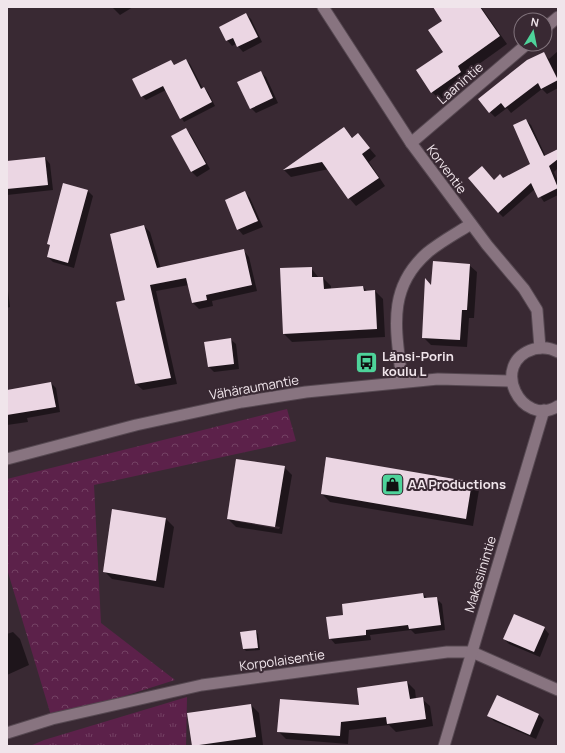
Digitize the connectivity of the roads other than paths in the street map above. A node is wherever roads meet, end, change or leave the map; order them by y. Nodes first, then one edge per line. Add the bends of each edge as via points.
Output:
1 (322, 7) edge
2 (518, 52) edge
3 (411, 143) junction
4 (471, 224) junction
5 (540, 348) junction
6 (558, 352) edge
7 (511, 381) junction
8 (402, 382) junction
9 (558, 406) edge
10 (544, 410) junction
11 (7, 459) edge
12 (472, 652) junction
13 (558, 690) edge
14 (7, 733) edge
15 (444, 746) edge

1 - 3 street, Korventie
2 - 3 street, Laanintie
3 - 4 street, Korventie
4 - 5 street, Korventie via 524,289 537,310
4 - 8 street via 428,252 414,266 404,282 398,298 396,317
5 - 6 street
5 - 7 street via 519,358 513,368
7 - 8 street, Vähäraumantie via 438,379
7 - 10 street via 521,401 530,408
8 - 11 street, Vähäraumantie via 242,402 136,425
9 - 10 street
10 - 12 street, Makasiinintie
12 - 13 street, Korpolaisentie
12 - 14 street, Korpolaisentie via 447,652 202,685 52,719
12 - 15 street, Makasiinintie

